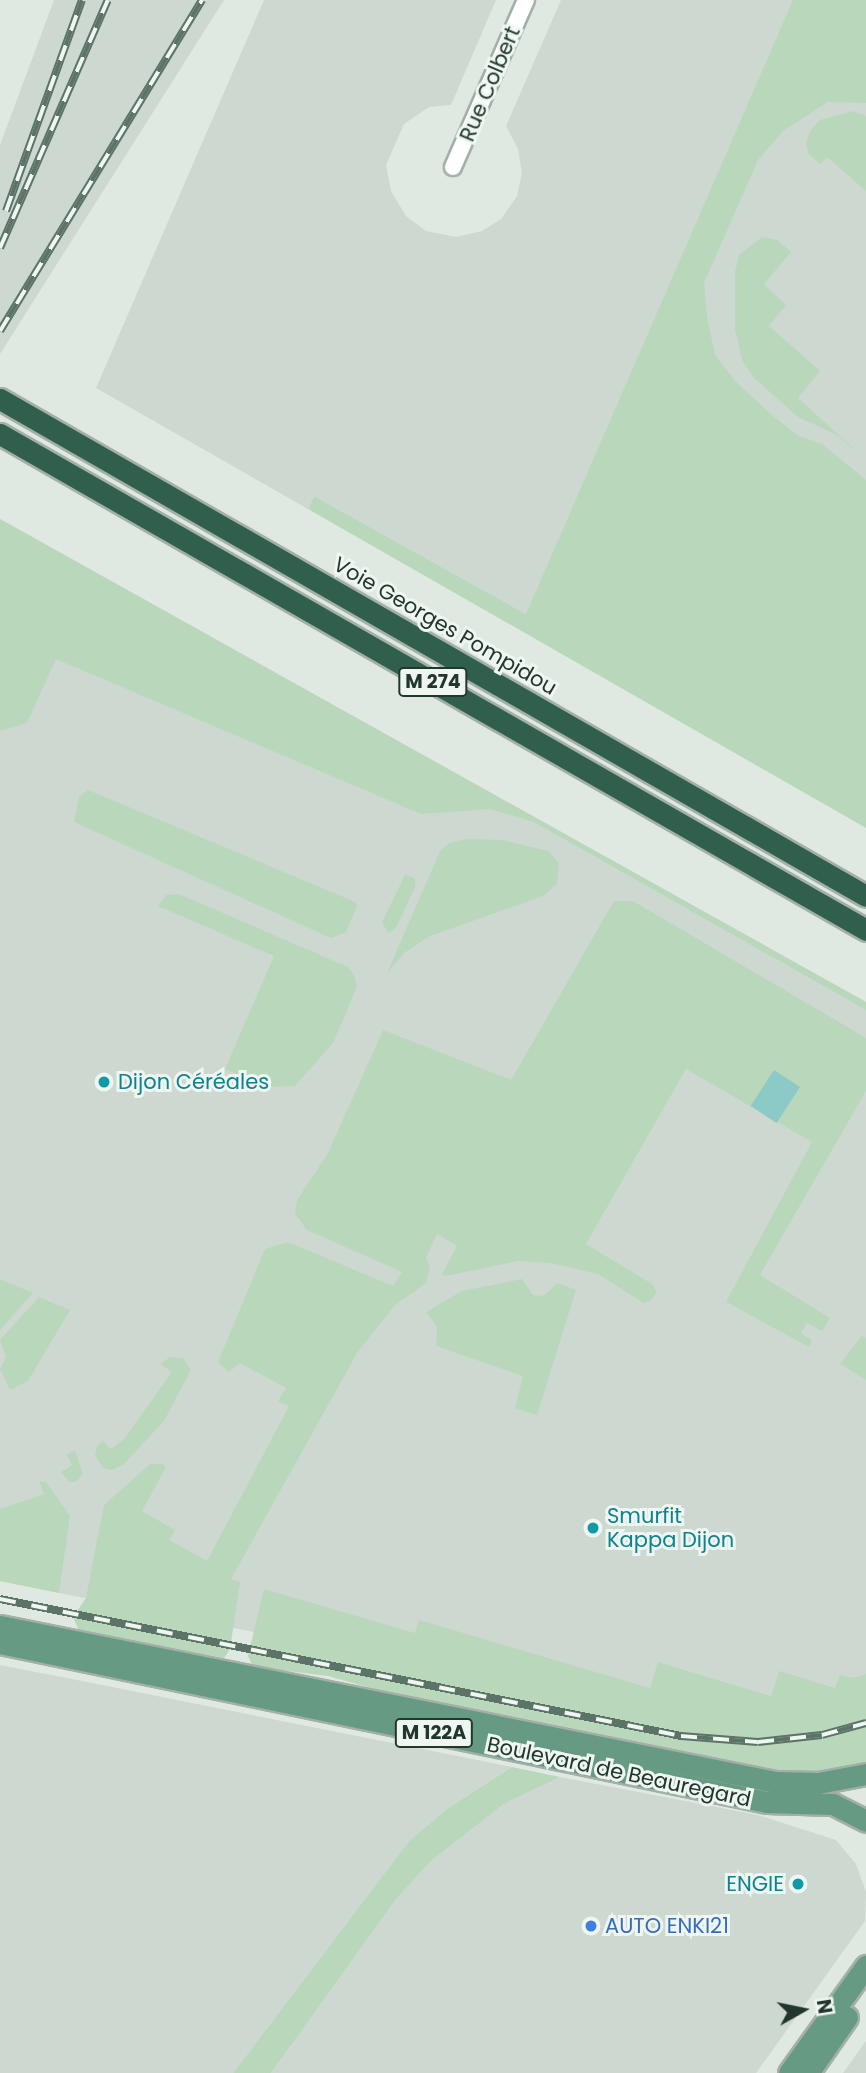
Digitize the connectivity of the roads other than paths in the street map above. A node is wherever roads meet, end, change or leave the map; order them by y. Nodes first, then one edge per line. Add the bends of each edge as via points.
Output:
1 (526, 0) edge
2 (453, 167) dead end
3 (0, 399) edge
4 (0, 434) edge
5 (866, 896) edge
6 (866, 930) edge
7 (0, 1626) edge
8 (0, 1643) edge
9 (866, 1774) edge
10 (866, 1821) edge
11 (866, 1966) edge
12 (866, 1990) edge
13 (789, 2073) edge
14 (808, 2073) edge

1 - 2 street, Rue Colbert
3 - 5 highway, Voie Georges Pompidou / M 274
4 - 6 highway, M 274
7 - 9 main road, Boulevard de Beauregard / M 122A via 775,1782 818,1783
8 - 10 main road, Boulevard de Beauregard / M 122A via 767,1802 833,1804
11 - 13 main road
12 - 14 main road

